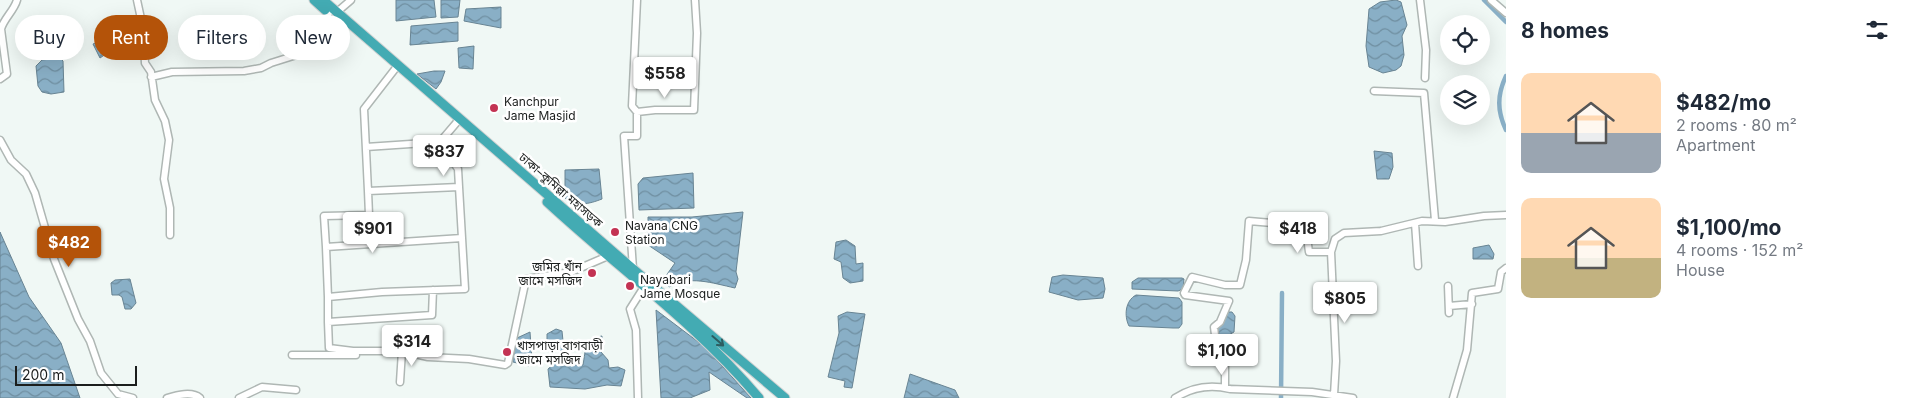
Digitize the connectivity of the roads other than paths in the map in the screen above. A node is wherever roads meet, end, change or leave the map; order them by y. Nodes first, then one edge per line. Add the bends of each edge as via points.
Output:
1 (17, 0) edge
2 (137, 0) edge
3 (314, 0) edge
4 (323, 0) edge
5 (351, 0) edge
6 (637, 0) edge
7 (695, 0) edge
8 (1420, 0) edge
9 (1491, 0) edge
10 (333, 12) junction
11 (1506, 13) edge
12 (1, 29) edge
13 (395, 69) junction
14 (151, 77) junction
15 (1425, 78) dead end
16 (0, 79) edge
17 (1374, 91) dead end
18 (439, 104) junction
19 (637, 112) junction
20 (457, 122) junction
21 (0, 140) edge
22 (440, 142) junction
23 (366, 147) junction
24 (459, 188) junction
25 (368, 191) junction
26 (1506, 215) edge
27 (1435, 220) junction
28 (1415, 224) junction
29 (170, 235) dead end
30 (462, 238) junction
31 (326, 246) junction
32 (1331, 252) junction
33 (608, 256) junction
34 (1418, 266) dead end
35 (1506, 268) edge
36 (633, 269) junction
37 (1448, 286) dead end
38 (644, 287) junction
39 (433, 290) junction
40 (328, 297) junction
41 (1472, 304) junction
42 (1448, 306) junction
43 (1449, 313) dead end
44 (328, 322) junction
45 (366, 351) junction
46 (402, 351) junction
47 (292, 355) dead end
48 (400, 382) dead end
49 (1225, 388) junction
50 (296, 390) dead end
51 (1314, 395) edge
52 (1334, 395) junction
53 (134, 398) edge
54 (167, 398) edge
55 (200, 398) edge
56 (239, 398) edge
57 (638, 398) edge
58 (760, 398) edge
59 (785, 398) edge
60 (1175, 398) edge
61 (1353, 398) edge
62 (1453, 398) edge

1 - 12 street
2 - 14 street via 143,28 144,57
3 - 10 highway, ঢাকা–কুমিল্লা মহাসড়ক
4 - 10 highway, ঢাকা–কুমিল্লা মহাসড়ক
5 - 10 street
6 - 19 street via 632,106
7 - 19 street via 694,110
8 - 15 street via 1426,50
9 - 11 street
10 - 13 highway, ঢাকা–কুমিল্লা মহাসড়ক
10 - 14 street via 306,52 244,71 172,72
10 - 18 highway, ঢাকা–কুমিল্লা মহাসড়ক
12 - 16 street via 7,74
13 - 18 highway, ঢাকা–কুমিল্লা মহাসড়ক
13 - 23 street via 364,109
14 - 29 street via 169,140 164,179 170,208
17 - 27 street via 1424,93
18 - 20 highway, ঢাকা–কুমিল্লা মহাসড়ক
18 - 36 highway, ঢাকা–কুমিল্লা মহাসড়ক
19 - 36 street via 636,136 624,136
20 - 22 street
20 - 33 highway, ঢাকা–কুমিল্লা মহাসড়ক
21 - 53 street via 11,160 26,174 35,193 52,254 101,373 118,394
22 - 23 street
22 - 24 street via 458,170
23 - 25 street
24 - 25 street
24 - 30 street
25 - 31 street via 369,215 324,216
26 - 27 street via 1445,222
27 - 28 street
28 - 32 street via 1381,231 1344,233 1335,239
28 - 34 street
30 - 31 street
30 - 39 street via 465,289
31 - 40 street
32 - 49 street via 1309,252 1307,237 1285,224 1250,220 1240,285 1189,278 1185,295 1229,301 1220,322 1214,327 1225,353
32 - 52 street via 1336,361
33 - 38 highway, ঢাকা–কুমিল্লা মহাসড়ক
33 - 46 street via 571,272 526,279 506,365
35 - 41 street via 1501,272 1498,289 1473,292
36 -> 59 highway, ঢাকা–কুমিল্লা মহাসড়ক
37 - 42 street
38 - 57 street via 630,310 636,330
38 - 58 highway, ঢাকা–কুমিল্লা মহাসড়ক via 735,370
39 - 40 street
39 - 44 street via 432,315
40 - 44 street
41 - 42 street
41 - 62 street via 1463,369
42 - 43 street
44 - 45 street via 329,348
45 - 46 street
45 - 47 street via 338,356
46 - 48 street
49 - 51 street
49 - 60 street via 1213,386 1187,391
50 - 56 street via 262,387
51 - 52 street
52 - 61 street
54 - 55 street via 183,394

